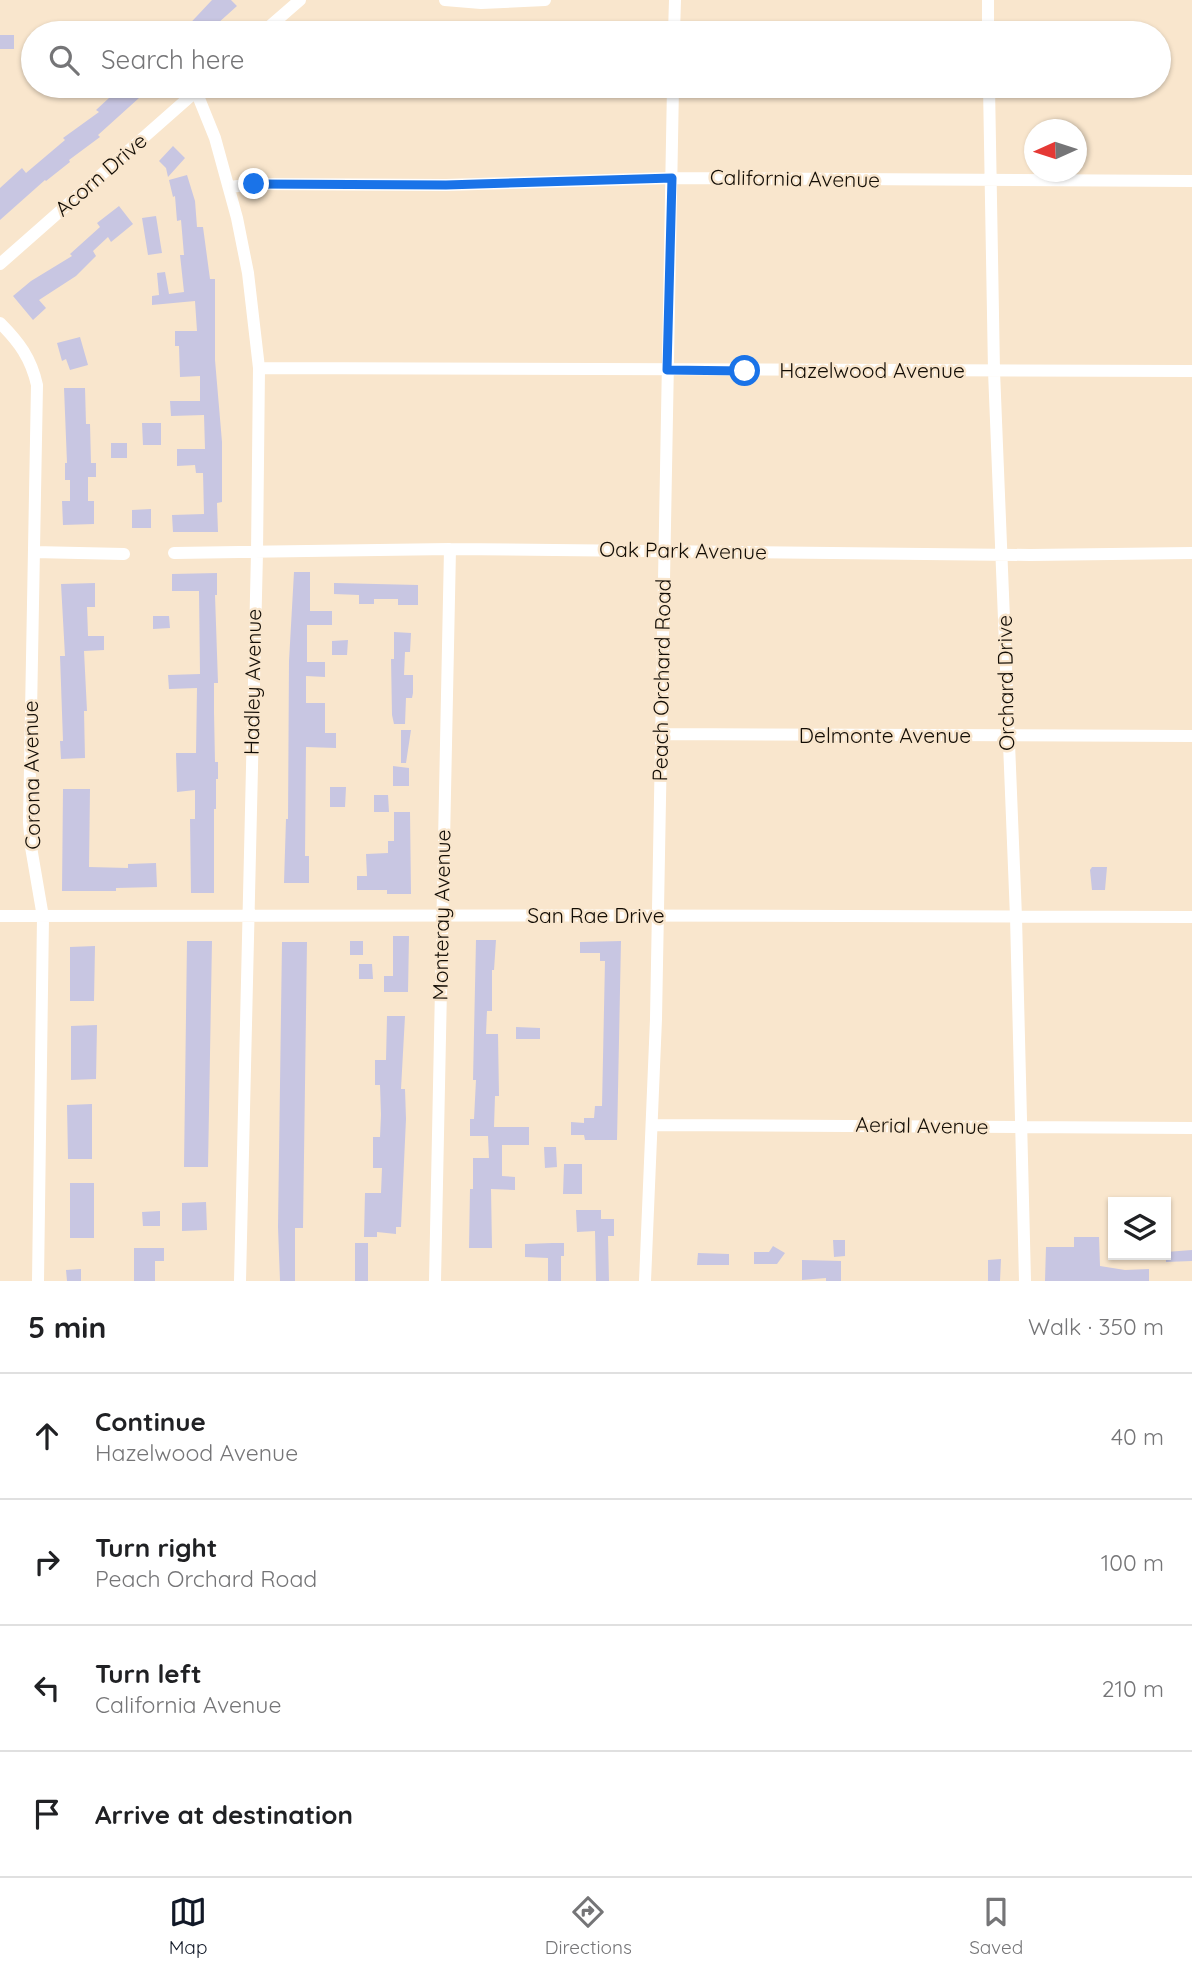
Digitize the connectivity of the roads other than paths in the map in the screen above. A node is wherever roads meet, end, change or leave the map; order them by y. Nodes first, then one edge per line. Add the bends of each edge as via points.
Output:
1 (300, 0) edge
2 (445, 0) edge
3 (545, 0) edge
4 (675, 0) edge
5 (988, 0) edge
6 (276, 21) edge
7 (674, 21) edge
8 (988, 21) edge
9 (188, 98) edge
10 (202, 98) edge
11 (673, 98) edge
12 (989, 98) edge
13 (672, 178) junction
14 (989, 181) junction
15 (1192, 181) edge
16 (230, 187) junction
17 (0, 264) edge
18 (0, 323) edge
19 (258, 368) junction
20 (667, 370) junction
21 (994, 371) junction
22 (1192, 371) edge
23 (450, 549) junction
24 (665, 549) junction
25 (34, 552) junction
26 (174, 553) dead end
27 (257, 553) junction
28 (1192, 553) edge
29 (124, 554) dead end
30 (1003, 554) junction
31 (661, 734) junction
32 (1192, 736) edge
33 (1007, 737) junction
34 (0, 916) edge
35 (43, 916) junction
36 (248, 916) junction
37 (442, 916) junction
38 (658, 916) junction
39 (1016, 917) junction
40 (1192, 917) edge
41 (652, 1125) junction
42 (1021, 1128) junction
43 (1192, 1128) edge
44 (645, 1277) edge
45 (38, 1281) edge
46 (240, 1281) edge
47 (435, 1281) edge
48 (1025, 1281) edge

1 - 6 street
2 - 3 street
4 - 7 street
5 - 8 street
9 - 17 street, Acorn Drive
10 - 16 street, Hadley Avenue
11 - 13 street, Peach Orchard Road
12 - 14 street, Orchard Drive
13 - 14 street, California Avenue
13 - 16 street, California Avenue
13 - 20 street, Peach Orchard Road
14 - 15 street, California Avenue
14 - 21 street, Orchard Drive
16 - 19 street, Hadley Avenue via 248,273
18 - 25 street, Corona Avenue via 26,353 37,385
19 - 20 street, Hazelwood Avenue
19 - 27 street, Hadley Avenue
20 - 21 street, Hazelwood Avenue
20 - 24 street, Peach Orchard Road
21 - 22 street, Hazelwood Avenue
21 - 30 street, Orchard Drive
23 - 24 street, Oak Park Avenue
23 - 27 street, Oak Park Avenue
23 - 37 street, Monteray Avenue
24 - 30 street, Oak Park Avenue
24 - 31 street, Peach Orchard Road
25 - 29 street
25 - 35 street, Corona Avenue via 29,822
26 - 27 street, Oak Park Avenue
27 - 36 street, Hadley Avenue
28 - 30 street, Oak Park Avenue
30 - 33 street, Orchard Drive
31 - 33 street, Delmonte Avenue
31 - 38 street, Peach Orchard Road
32 - 33 street, Delmonte Avenue
33 - 39 street, Orchard Drive
34 - 35 street, San Rae Drive
35 - 36 street, San Rae Drive
35 - 45 street, Corona Avenue
36 - 37 street, San Rae Drive
36 - 46 street, Hadley Avenue
37 - 38 street, San Rae Drive
37 - 47 street, Monteray Avenue
38 - 39 street, San Rae Drive
38 - 41 street, Peach Orchard Road
39 - 40 street, San Rae Drive
39 - 42 street, Orchard Drive
41 - 42 street, Aerial Avenue
41 - 44 street, Peach Orchard Road
42 - 43 street, Aerial Avenue
42 - 48 street, Orchard Drive

